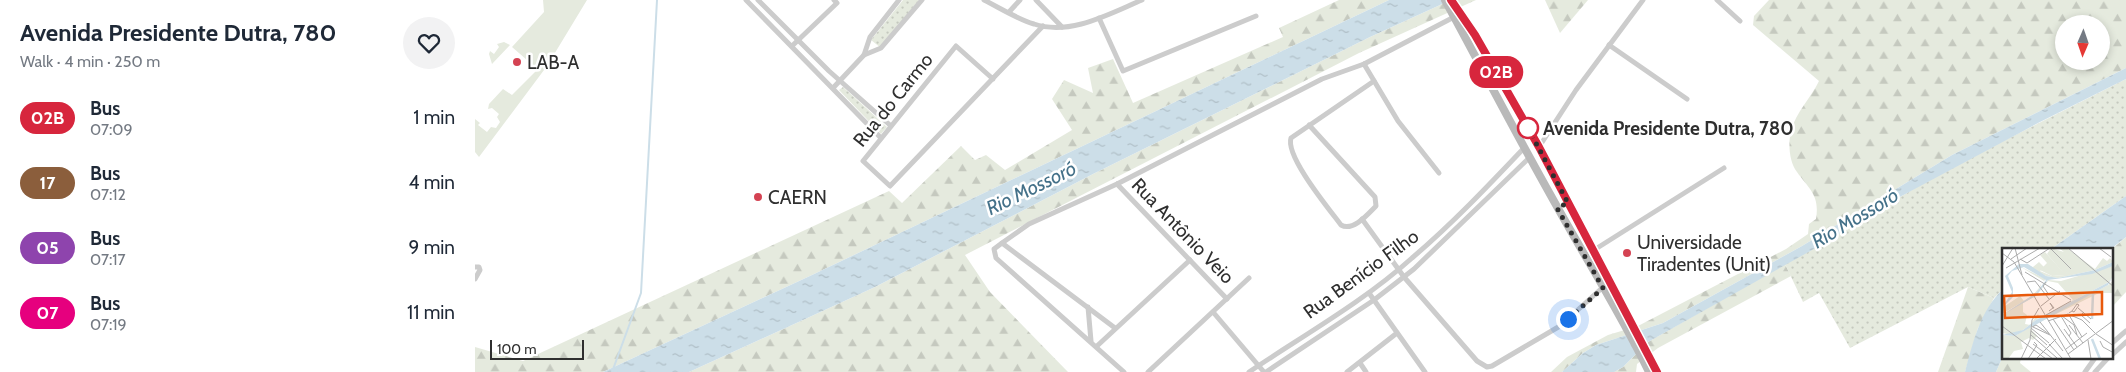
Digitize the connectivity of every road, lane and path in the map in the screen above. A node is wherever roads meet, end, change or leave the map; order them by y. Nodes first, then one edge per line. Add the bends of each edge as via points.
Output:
1 (746, 0) edge
2 (758, 0) edge
3 (834, 0) edge
4 (899, 0) edge
5 (922, 0) edge
6 (985, 0) edge
7 (1021, 0) edge
8 (1036, 0) edge
9 (1142, 0) edge
10 (1445, 0) edge
11 (1451, 0) edge
12 (1643, 0) edge
13 (1717, 0) edge
14 (1009, 12) junction
15 (1456, 14) junction
16 (1256, 16) dead end
17 (1099, 18) junction
18 (1741, 21) dead end
19 (1043, 26) junction
20 (1062, 27) junction
21 (798, 40) junction
22 (1609, 45) junction
23 (792, 46) junction
24 (864, 54) junction
25 (1364, 64) junction
26 (993, 79) junction
27 (839, 81) junction
28 (1374, 81) junction
29 (833, 88) junction
30 (1687, 99) dead end
31 (1309, 125) junction
32 (891, 126) junction
33 (881, 138) junction
34 (1539, 147) junction
35 (1524, 148) junction
36 (1529, 158) junction
37 (1724, 168) dead end
38 (1439, 173) dead end
39 (1117, 184) junction
40 (1485, 188) junction
41 (1492, 195) junction
42 (1568, 203) junction
43 (1557, 208) junction
44 (1362, 220) junction
45 (1435, 238) junction
46 (1002, 243) junction
47 (1441, 245) junction
48 (1594, 250) junction
49 (1190, 260) junction
50 (475, 267) edge
51 (1399, 270) junction
52 (1404, 277) junction
53 (1249, 278) dead end
54 (475, 279) edge
55 (1603, 288) junction
56 (1369, 292) junction
57 (1227, 299) junction
58 (1374, 300) junction
59 (1088, 307) junction
60 (1213, 312) junction
61 (1627, 322) junction
62 (1115, 328) junction
63 (2126, 331) edge
64 (1397, 333) junction
65 (1091, 342) junction
66 (2113, 342) edge
67 (2126, 342) edge
68 (1097, 346) junction
69 (2113, 354) edge
70 (1646, 358) junction
71 (2094, 360) edge
72 (2106, 360) edge
73 (1360, 362) junction
74 (1259, 366) junction
75 (1124, 372) edge
76 (1148, 372) edge
77 (1249, 372) edge
78 (1265, 372) edge
79 (1347, 372) edge
80 (1366, 372) edge
81 (1425, 372) edge
82 (1649, 372) edge
83 (1657, 372) edge
84 (2085, 372) edge
85 (2095, 372) edge

1 - 23 street
2 - 21 street
3 - 21 street via 837,3
4 - 24 street via 870,37
5 - 24 street via 881,48
6 - 14 street
7 - 14 street
8 - 20 street
9 - 17 street
10 - 15 main road
11 - 15 main road
12 - 22 street
13 - 18 street
14 - 19 street
15 - 25 street
15 - 34 main road via 1475,35
15 - 35 main road
16 - 17 street via 1123,71
17 - 20 street
19 - 20 street
19 - 26 street, Rua do Carmo
21 - 23 street
21 - 27 street
22 - 30 street
22 - 34 street
23 - 29 street
24 - 27 street
25 - 28 street
25 - 39 street via 1322,80
26 - 32 street, Rua do Carmo via 956,46
26 - 33 street, Rua do Carmo via 890,186 863,161
27 - 29 street
27 - 32 street
28 - 31 street
28 - 38 street via 1398,121
29 - 33 street
31 - 44 street via 1377,200 1376,206
31 - 44 street via 1290,140 1312,187 1341,225 1349,227
32 - 33 street, Rua do Carmo
34 - 42 main road
35 - 36 main road
35 - 40 street, Rua Benício Filho
36 - 41 street, Rua Benício Filho
36 - 43 main road
37 - 48 street
39 - 46 street via 1029,224
39 - 49 street, Rua Antônio Veio
40 - 41 street
40 - 45 street, Rua Benício Filho
41 - 47 street, Rua Benício Filho
42 - 43 main road
42 - 48 main road
43 - 55 main road
44 - 51 street
45 - 47 street
45 - 51 street, Rua Benício Filho
46 - 59 street
46 - 65 street via 993,251 996,258
47 - 52 street, Rua Benício Filho
48 - 61 main road
49 - 57 street, Rua Antônio Veio
49 - 62 street
50 - 54 street via 480,270
51 - 52 street
51 - 56 street, Rua Benício Filho
52 - 55 street via 1477,361 1487,367 1550,332
52 - 58 street, Rua Benício Filho
53 - 57 street
55 - 61 main road
56 - 58 street
56 - 74 street, Rua Benício Filho
57 - 60 street
58 - 64 street
58 - 78 street, Rua Benício Filho
59 - 62 street
59 - 65 street
60 - 74 street, Rua Antônio Veio
60 - 76 street
61 - 70 main road
62 - 68 street
63 - 66 street
64 - 73 street
64 - 81 street
65 - 68 street
67 - 69 street
68 - 75 street
70 - 82 main road
70 - 83 main road
71 - 84 street
72 - 85 street
73 - 79 street
73 - 80 street
74 - 77 street, Rua Benício Filho
74 - 78 street, Rua Antônio Veio

